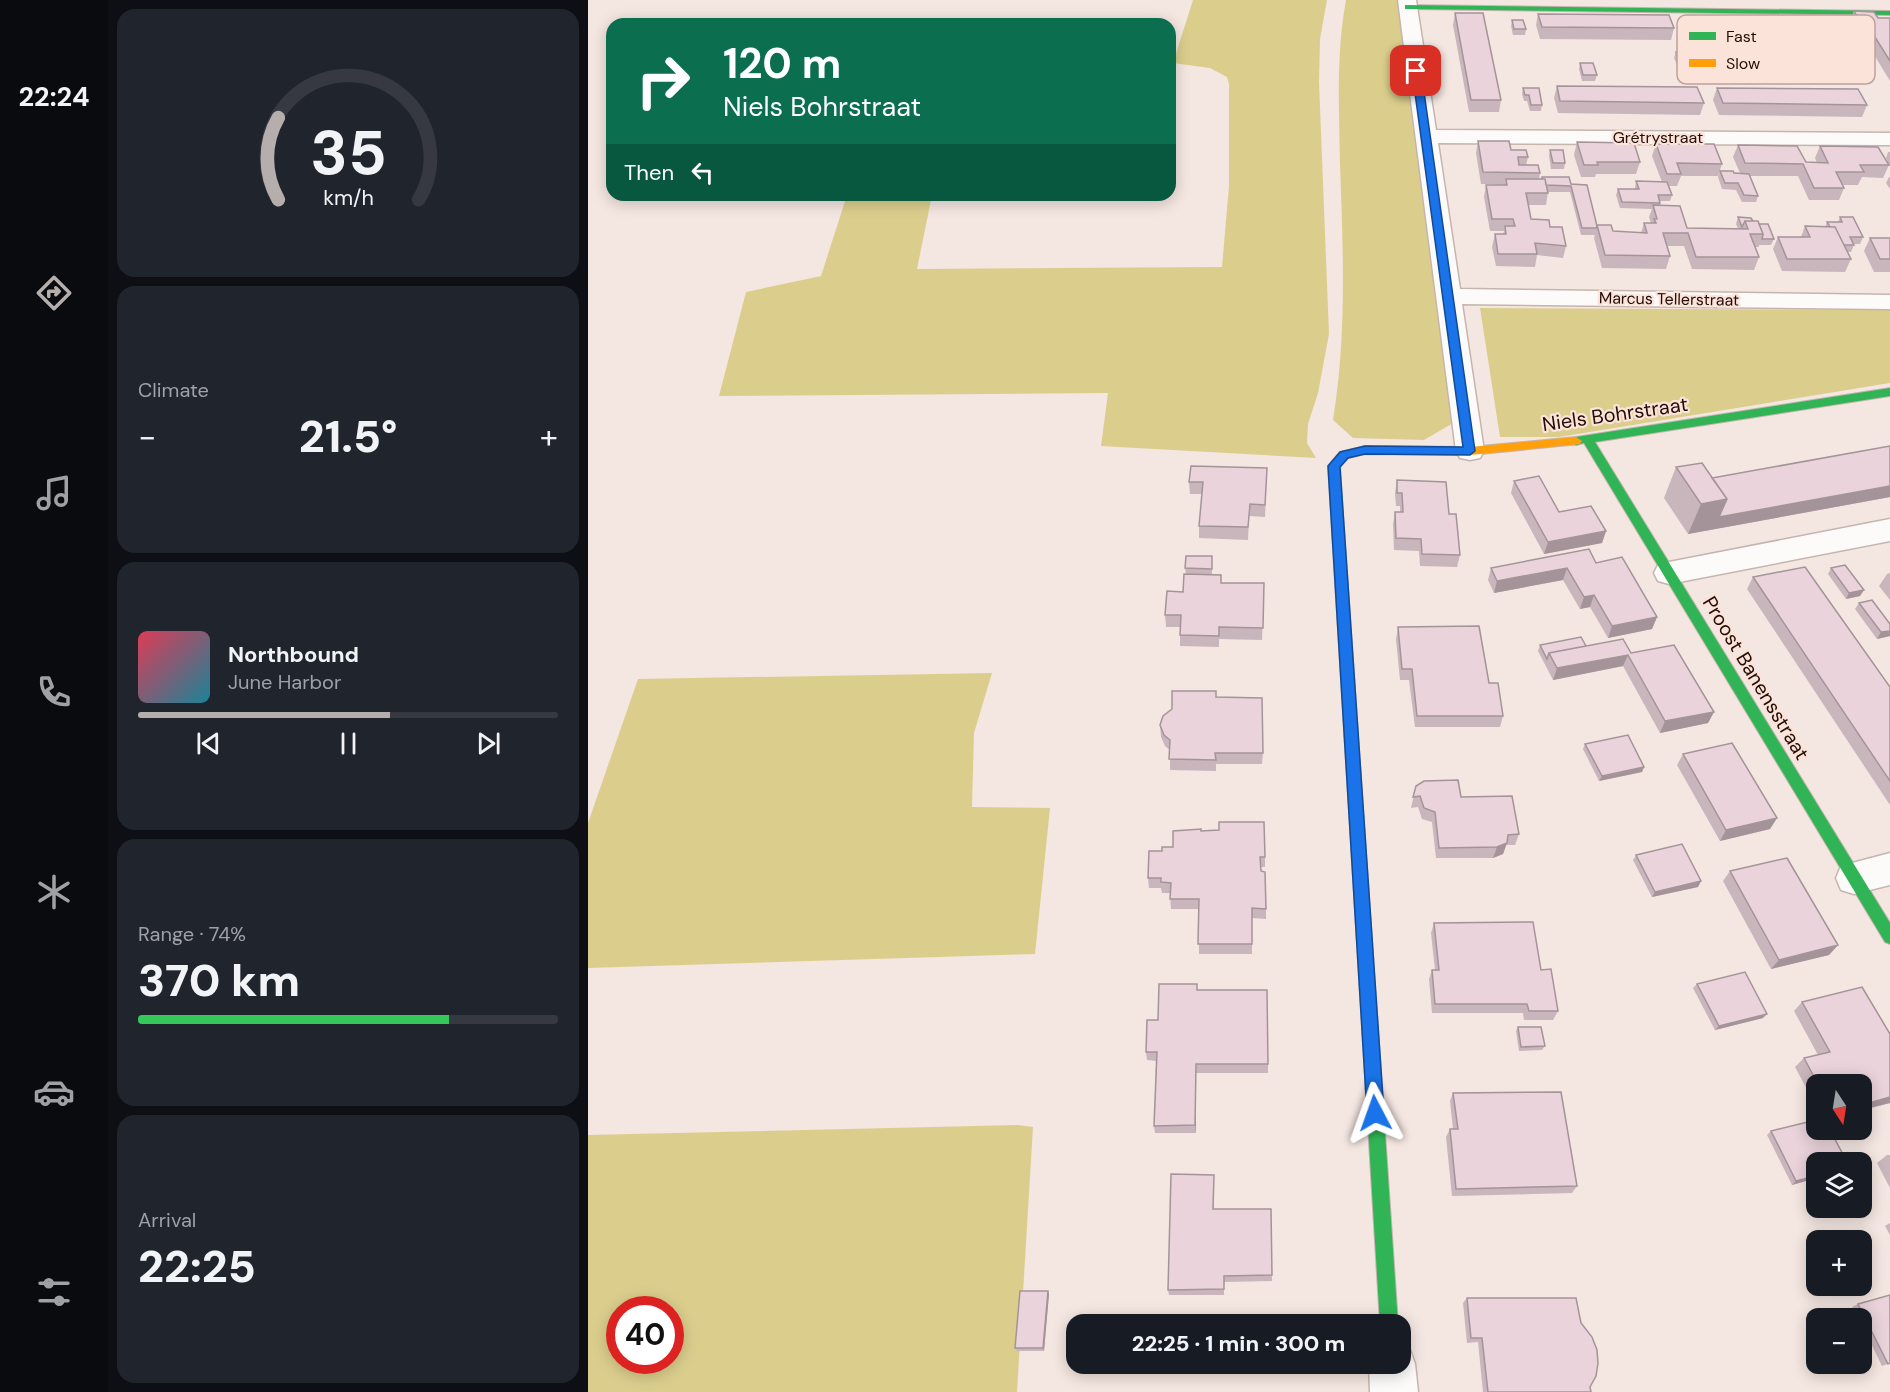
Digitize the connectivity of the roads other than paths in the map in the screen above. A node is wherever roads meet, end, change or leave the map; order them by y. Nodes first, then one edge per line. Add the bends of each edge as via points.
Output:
1 (1407, 4) edge
2 (1890, 12) edge
3 (1425, 136) junction
4 (1890, 139) edge
5 (1449, 296) junction
6 (1890, 302) edge
7 (1890, 392) edge
8 (1588, 440) junction
9 (1470, 451) junction
10 (1890, 530) edge
11 (1669, 573) junction
12 (1890, 869) edge
13 (1854, 878) junction
14 (1890, 937) edge
15 (1388, 1314) edge
16 (1393, 1374) edge
17 (1394, 1392) edge

1 - 2 street
1 - 3 street
3 - 4 street, Grétrystraat
3 - 5 street
5 - 6 street, Marcus Tellerstraat
5 - 9 street
7 - 8 street, Niels Bohrstraat
8 - 9 street, Niels Bohrstraat
8 - 11 street, Proost Banensstraat
9 - 15 street, Niels Bohrstraat via 1379,448 1344,455 1334,466
10 - 11 street
11 - 13 street, Proost Banensstraat
12 - 13 street
13 - 14 street, Proost Banensstraat
16 - 17 street

